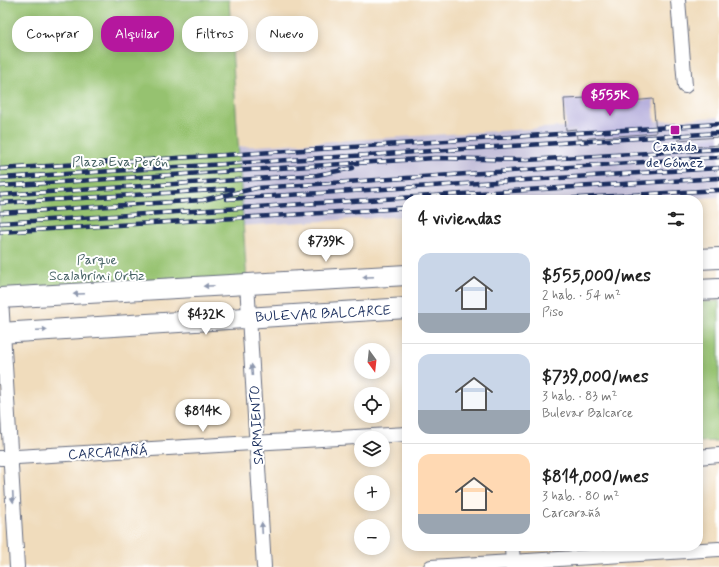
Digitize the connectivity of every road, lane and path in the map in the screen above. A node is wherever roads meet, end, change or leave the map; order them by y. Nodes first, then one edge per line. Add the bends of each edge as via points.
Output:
1 (678, 0) edge
2 (685, 86) dead end
3 (719, 258) edge
4 (703, 259) edge
5 (402, 275) edge
6 (248, 283) junction
7 (719, 289) edge
8 (703, 290) edge
9 (0, 298) edge
10 (402, 308) edge
11 (249, 318) junction
12 (2, 333) edge
13 (402, 434) edge
14 (257, 443) junction
15 (719, 455) edge
16 (703, 457) edge
17 (5, 458) edge
18 (703, 549) edge
19 (719, 549) edge
20 (512, 551) edge
21 (648, 551) edge
22 (513, 565) edge
23 (17, 567) edge
24 (264, 567) edge
25 (431, 567) edge

1 - 2 street
3 - 4 main road
5 -> 6 main road
6 -> 9 main road
6 - 11 street, SARMIENTO
7 - 8 main road
9 - 12 street
10 - 11 main road, BULEVAR BALCARCE
12 -> 11 main road, BULEVAR BALCARCE
14 -> 11 street, SARMIENTO
12 - 17 street
13 - 14 street, CARCARAÑÁ
14 - 17 street, CARCARAÑÁ
24 -> 14 street, SARMIENTO
15 - 16 street
17 -> 23 street
18 - 19 street
20 - 22 street
21 - 22 street
22 - 25 street

